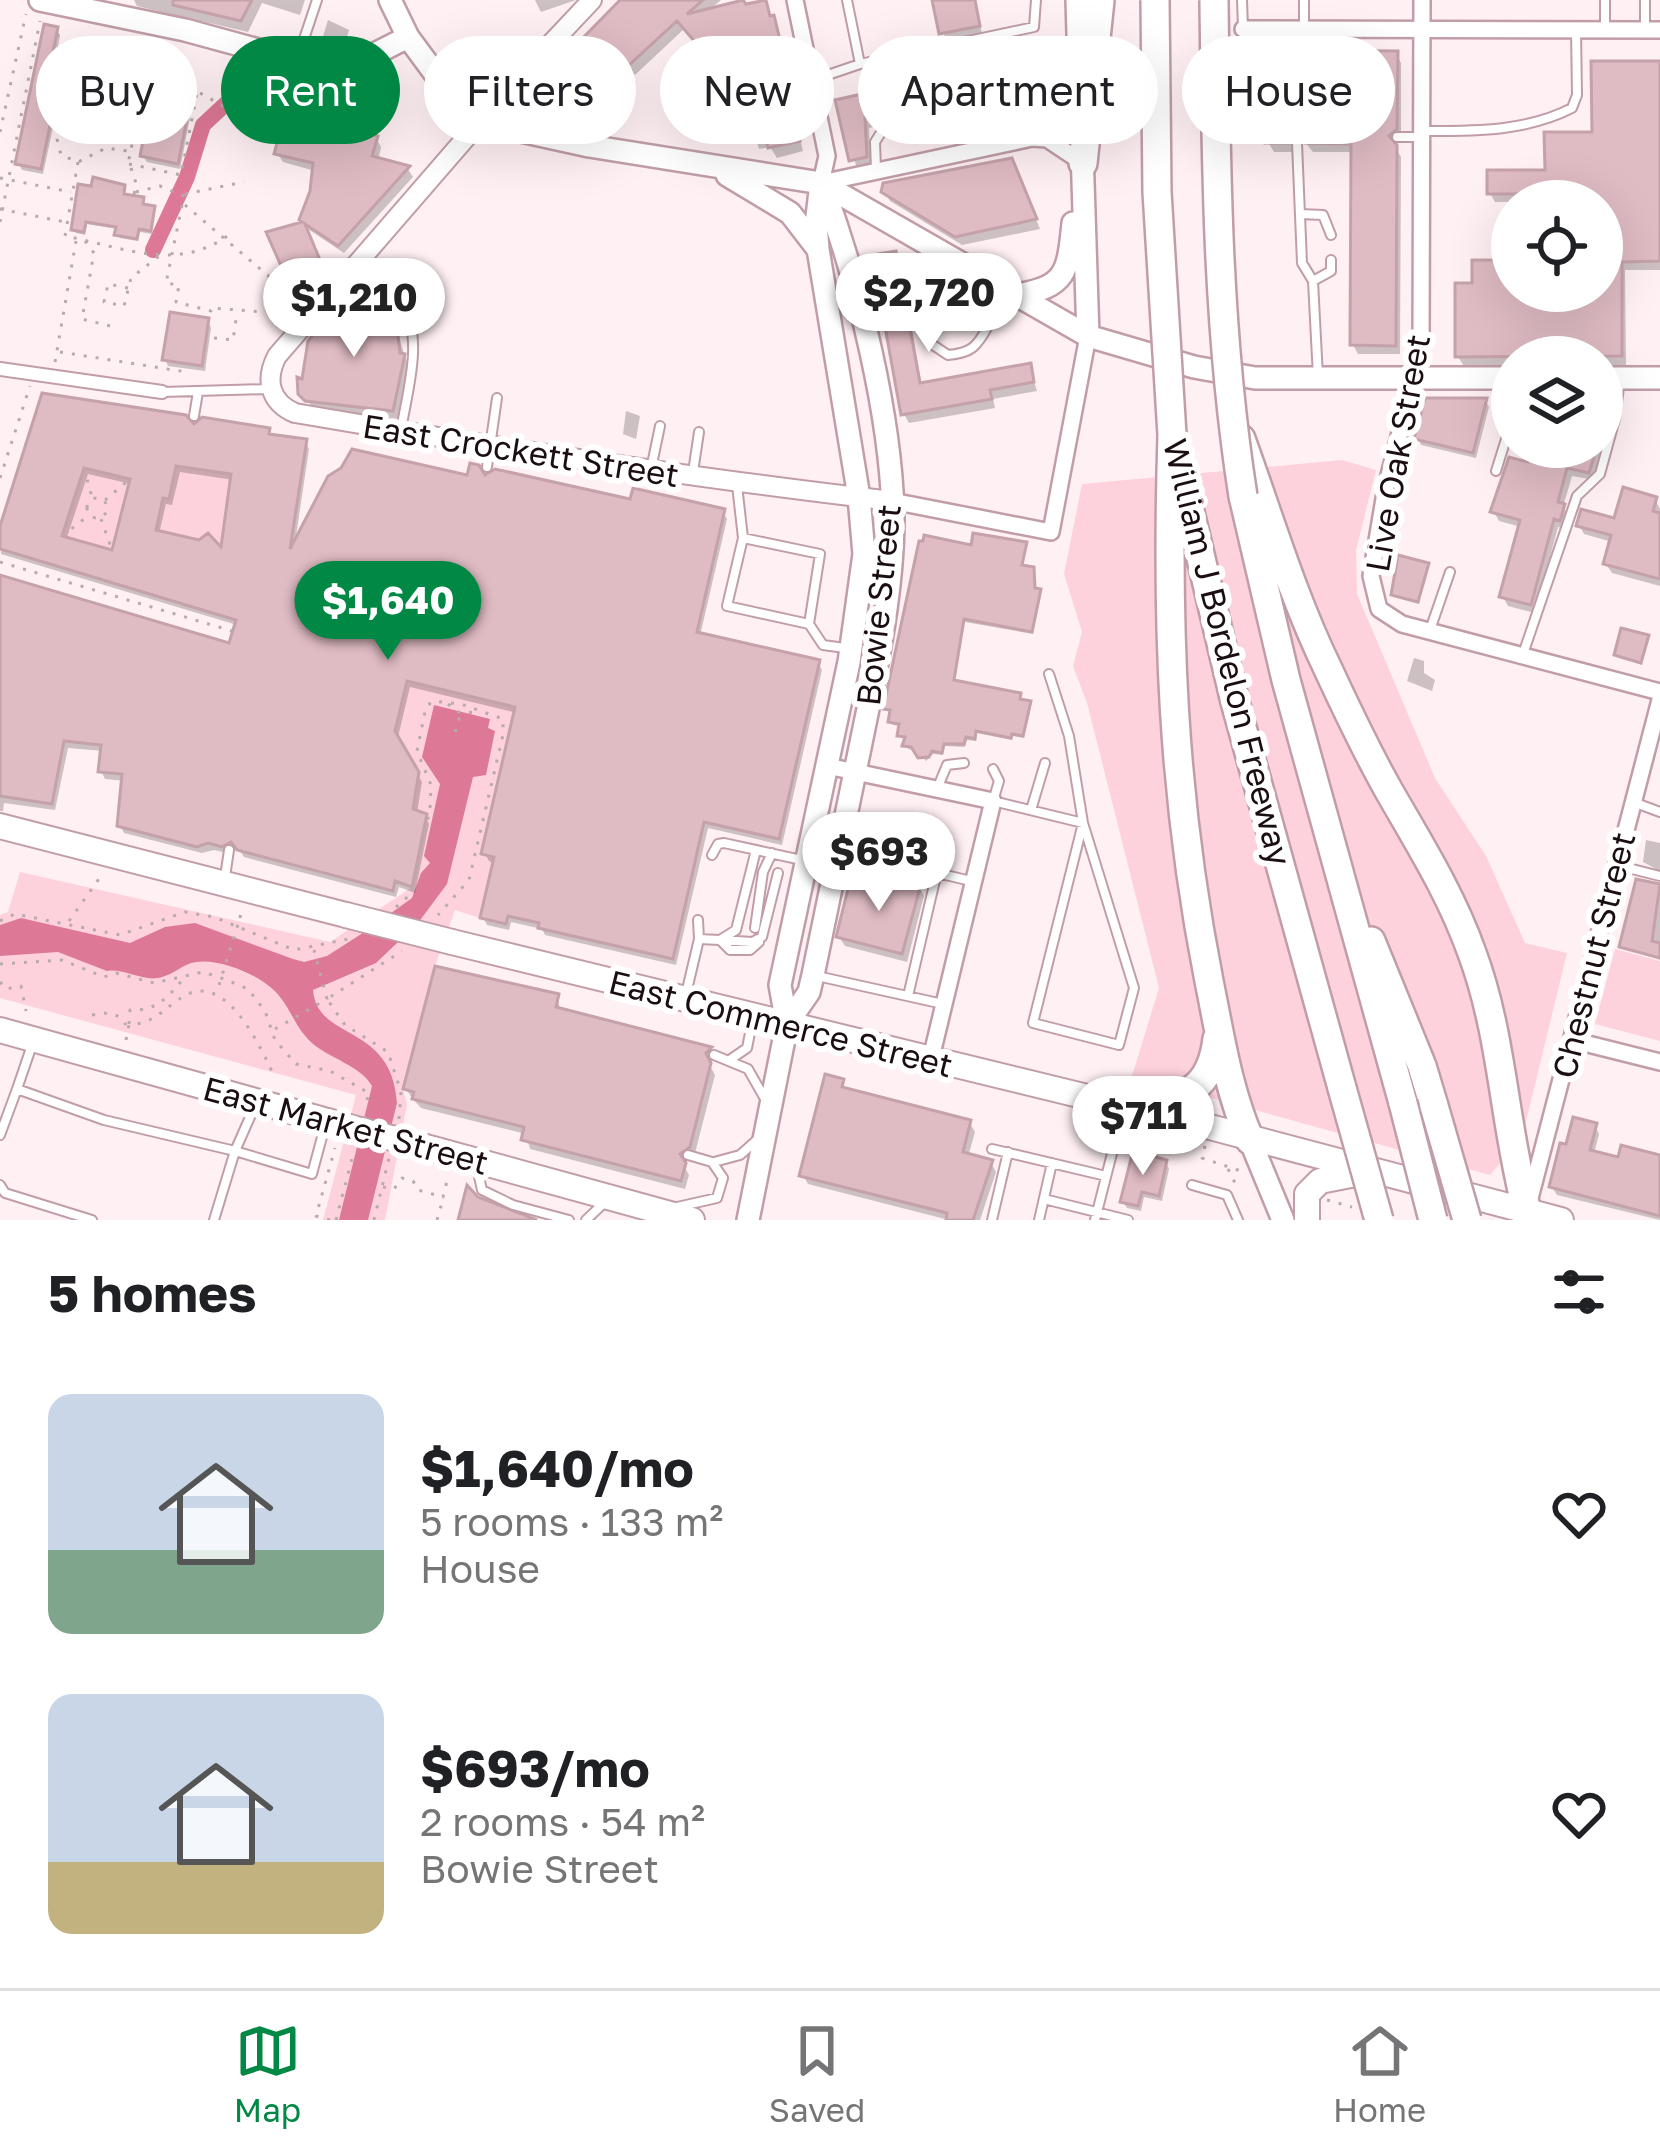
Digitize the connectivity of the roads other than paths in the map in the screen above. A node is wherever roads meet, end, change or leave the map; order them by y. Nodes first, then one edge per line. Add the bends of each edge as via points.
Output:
1 (317, 0) edge
2 (390, 0) edge
3 (592, 0) edge
4 (795, 0) edge
5 (847, 0) edge
6 (1036, 0) edge
7 (1078, 0) edge
8 (1100, 0) edge
9 (1155, 0) edge
10 (1214, 0) edge
11 (1242, 0) edge
12 (1304, 0) edge
13 (1422, 0) edge
14 (1605, 0) edge
15 (1645, 0) edge
16 (70, 3) edge
17 (35, 10) edge
18 (1243, 28) joint
19 (1304, 28) junction
20 (1421, 29) junction
21 (1576, 29) junction
22 (1605, 29) junction
23 (1653, 30) edge
24 (305, 36) edge
25 (558, 36) edge
26 (802, 36) edge
27 (992, 36) edge
28 (408, 37) junction
29 (221, 40) edge
30 (400, 41) edge
31 (858, 54) edge
32 (424, 58) edge
33 (1421, 134) junction
34 (1397, 137) dead end
35 (460, 144) edge
36 (587, 144) edge
37 (824, 144) edge
38 (1297, 144) edge
39 (999, 145) junction
40 (706, 164) junction
41 (876, 171) junction
42 (1083, 172) junction
43 (821, 183) junction
44 (1300, 214) junction
45 (1331, 235) dead end
46 (929, 245) junction
47 (818, 249) junction
48 (1331, 260) dead end
49 (356, 264) junction
50 (1313, 281) junction
51 (1016, 295) junction
52 (922, 299) junction
53 (1088, 336) junction
54 (0, 369) edge
55 (1491, 378) edge
56 (1623, 378) edge
57 (1660, 378) edge
58 (1318, 379) junction
59 (1416, 379) junction
60 (271, 389) junction
61 (162, 392) joint
62 (198, 392) junction
63 (496, 398) dead end
64 (194, 416) dead end
65 (660, 426) dead end
66 (401, 431) junction
67 (699, 432) dead end
68 (1172, 435) junction
69 (490, 446) junction
70 (487, 467) dead end
71 (1497, 468) edge
72 (1602, 468) edge
73 (651, 470) junction
74 (1496, 471) dead end
75 (692, 477) junction
76 (737, 484) junction
77 (1252, 495) junction
78 (859, 497) junction
79 (892, 501) junction
80 (743, 538) junction
81 (1450, 572) dead end
82 (809, 624) junction
83 (1429, 631) junction
84 (851, 649) junction
85 (1522, 656) junction
86 (1049, 674) dead end
87 (1660, 696) edge
88 (964, 763) dead end
89 (1045, 763) dead end
90 (827, 766) junction
91 (993, 770) dead end
92 (855, 772) junction
93 (937, 789) junction
94 (993, 801) junction
95 (1631, 802) junction
96 (1030, 810) junction
97 (1660, 812) edge
98 (1083, 823) junction
99 (1, 832) edge
100 (229, 850) dead end
101 (756, 850) junction
102 (772, 853) junction
103 (712, 855) dead end
104 (870, 857) junction
105 (837, 859) junction
106 (807, 861) junction
107 (1615, 865) junction
108 (778, 873) dead end
109 (937, 873) junction
110 (1660, 876) edge
111 (1339, 878) junction
112 (974, 882) junction
113 (223, 884) junction
114 (698, 920) dead end
115 (759, 932) junction
116 (698, 939) junction
117 (720, 940) junction
118 (813, 975) junction
119 (908, 996) junction
120 (685, 999) junction
121 (944, 1004) junction
122 (754, 1016) junction
123 (788, 1024) junction
124 (1218, 1029) junction
125 (0, 1030) edge
126 (34, 1038) junction
127 (1572, 1040) junction
128 (714, 1055) dead end
129 (931, 1058) junction
130 (730, 1060) junction
131 (1660, 1062) edge
132 (16, 1089) junction
133 (257, 1101) junction
134 (1131, 1109) junction
135 (769, 1123) junction
136 (346, 1129) junction
137 (0, 1136) edge
138 (1250, 1140) junction
139 (992, 1149) dead end
140 (235, 1151) junction
141 (1008, 1152) junction
142 (688, 1155) dead end
143 (475, 1161) junction
144 (712, 1162) junction
145 (1052, 1163) junction
146 (1370, 1172) junction
147 (1106, 1176) junction
148 (0, 1185) edge
149 (1192, 1186) dead end
150 (610, 1198) junction
151 (1044, 1199) junction
152 (1096, 1216) edge
153 (1530, 1216) edge
154 (674, 1217) edge
155 (92, 1220) edge
156 (214, 1220) edge
157 (569, 1220) edge
158 (586, 1220) edge
159 (748, 1220) edge
160 (992, 1220) edge
161 (1039, 1220) edge
162 (1129, 1220) edge
163 (1238, 1220) edge
164 (1282, 1220) edge
165 (1307, 1220) edge
166 (1379, 1220) edge
167 (1433, 1220) edge
168 (1467, 1220) edge
169 (1561, 1220) edge

1 - 24 lane
2 - 28 main road
3 - 25 street
4 - 26 street, Bowie Street
5 - 31 lane
6 - 27 lane via 1034,27
7 - 42 main road
8 - 42 highway
9 - 68 highway, William J Bordelon Freeway, bridge
10 - 77 highway, William J Bordelon Freeway, bridge via 1228,401
11 - 18 lane
12 - 19 lane
13 - 20 street, Live Oak Street
14 - 22 lane
15 - 23 lane
16 - 17 main road
16 - 29 main road
18 - 19 street
19 - 20 street
20 - 21 street
20 - 33 street, Live Oak Street
21 - 22 street
21 - 33 lane via 1572,108 1506,129
22 - 23 street
28 - 30 main road
28 - 32 main road
33 - 34 lane
33 - 59 street, Live Oak Street
35 - 49 street
36 - 40 main road
37 - 43 street, Bowie Street
38 - 44 lane
39 - 41 street
39 - 41 lane via 980,111 882,131
39 - 42 street via 1047,139
40 - 43 main road
40 - 47 main road via 784,208
41 - 43 street
42 - 51 main road via 1061,276 1046,290
42 - 53 main road
43 - 46 main road
43 - 47 main road, Bowie Street
43 - 79 main road, Bowie Street via 869,354
44 - 45 lane via 1323,214
44 - 50 lane via 1302,263
46 - 51 main road
46 - 52 lane via 914,281
47 - 78 main road, Bowie Street
48 - 50 lane via 1331,271
49 - 60 street via 277,356
49 - 66 lane via 400,302 410,323
50 - 58 lane
51 - 53 main road
52 - 52 lane via 938,351 969,353 979,344 988,326
53 - 58 main road via 1195,368
53 - 79 street, East Crockett Street via 1051,532
54 - 61 street
55 - 59 main road
56 - 57 main road
58 - 59 main road
59 - 83 street, Live Oak Street via 1372,554 1374,598 1385,615
60 - 62 lane
60 - 66 street, East Crockett Street via 295,413
61 - 62 lane
62 - 64 lane
63 - 69 lane
65 - 73 lane
66 - 69 street, East Crockett Street
67 - 75 lane
68 - 124 highway via 1168,576 1179,800
68 - 166 highway, William J Bordelon Freeway, bridge via 1235,702
69 - 70 lane
69 - 73 street, East Crockett Street
71 - 74 lane
72 - 85 lane via 1577,496
73 - 75 street, East Crockett Street
75 - 76 street, East Crockett Street
76 - 78 street, East Crockett Street
76 - 80 lane
77 - 111 highway, William J Bordelon Freeway via 1286,680
77 - 153 highway via 1326,667 1454,905 1492,1019
78 - 79 street, East Crockett Street
78 - 84 main road, Bowie Street via 864,554
79 - 92 main road, Bowie Street via 876,671
80 - 82 lane via 820,554
80 - 82 lane via 727,605
81 - 83 lane
82 - 84 lane via 823,645
83 - 85 street
84 - 90 main road, Bowie Street
85 - 87 street
86 - 98 lane via 1070,736
87 - 95 street, Chestnut Street
88 - 93 lane via 947,765
89 - 96 lane
90 - 92 street
90 - 106 main road, Bowie Street
91 - 94 lane
92 - 93 street
92 - 105 main road, Bowie Street
93 - 94 street
94 - 96 lane
94 - 112 street
95 - 97 lane
95 - 107 street, Chestnut Street
96 - 98 lane
98 - 98 lane via 1134,988 1119,1046 1034,1023
99 - 113 main road, East Commerce Street
100 - 113 lane
101 - 102 lane
101 - 103 lane via 724,843
101 - 117 lane via 736,930
102 - 106 lane
102 - 115 lane
104 - 105 lane
104 - 109 lane
104 - 109 lane via 878,825 888,820 942,836
105 - 106 lane
105 - 118 main road, Bowie Street
106 - 123 main road, Bowie Street via 780,985
107 - 110 lane
107 - 127 street, Chestnut Street
108 - 115 lane
109 - 112 lane
109 - 119 lane
111 - 167 highway, William J Bordelon Freeway, bridge
111 - 168 highway, bridge via 1385,970
112 - 121 street
113 - 120 main road, East Commerce Street, bridge
114 - 116 lane
115 - 117 lane via 752,942
116 - 117 lane
116 - 120 lane
118 - 119 lane
118 - 123 main road, Bowie Street
119 - 121 lane
120 - 122 main road, East Commerce Street
121 - 129 street
122 - 123 main road, East Commerce Street
122 - 130 lane via 747,1048
123 - 129 main road, East Commerce Street
123 - 135 main road, Bowie Street
124 - 134 highway via 1214,1065 1201,1086
124 - 138 highway
125 - 126 main road, East Market Street
126 - 132 lane
126 - 133 main road, East Market Street
127 - 131 street
127 - 153 street, Chestnut Street
128 - 130 lane
129 - 134 main road, East Commerce Street
130 - 135 lane via 754,1075
132 - 137 lane
132 - 140 lane
133 - 136 main road, East Market Street
133 - 140 lane
134 - 138 main road, East Commerce Street
134 - 147 lane
135 - 144 lane via 740,1155
135 - 159 main road, Bowie Street
136 - 140 lane via 312,1174
136 - 143 main road, East Market Street, bridge
138 - 146 main road, East Commerce Street
138 - 164 main road
139 - 141 lane
140 - 156 lane
141 - 145 lane
141 - 160 lane
142 - 144 lane
143 - 150 main road, East Market Street
143 - 157 lane via 482,1190
144 - 154 lane via 723,1178 717,1198
145 - 147 lane
145 - 151 lane
146 - 153 main road, East Commerce Street
146 - 165 main road via 1320,1180 1307,1194
147 - 152 lane
148 - 155 lane via 4,1193
149 - 163 lane via 1227,1195
150 - 154 main road, East Market Street
150 - 158 lane
151 - 152 lane
151 - 161 lane
152 - 162 lane
153 - 169 main road, East Commerce Street

